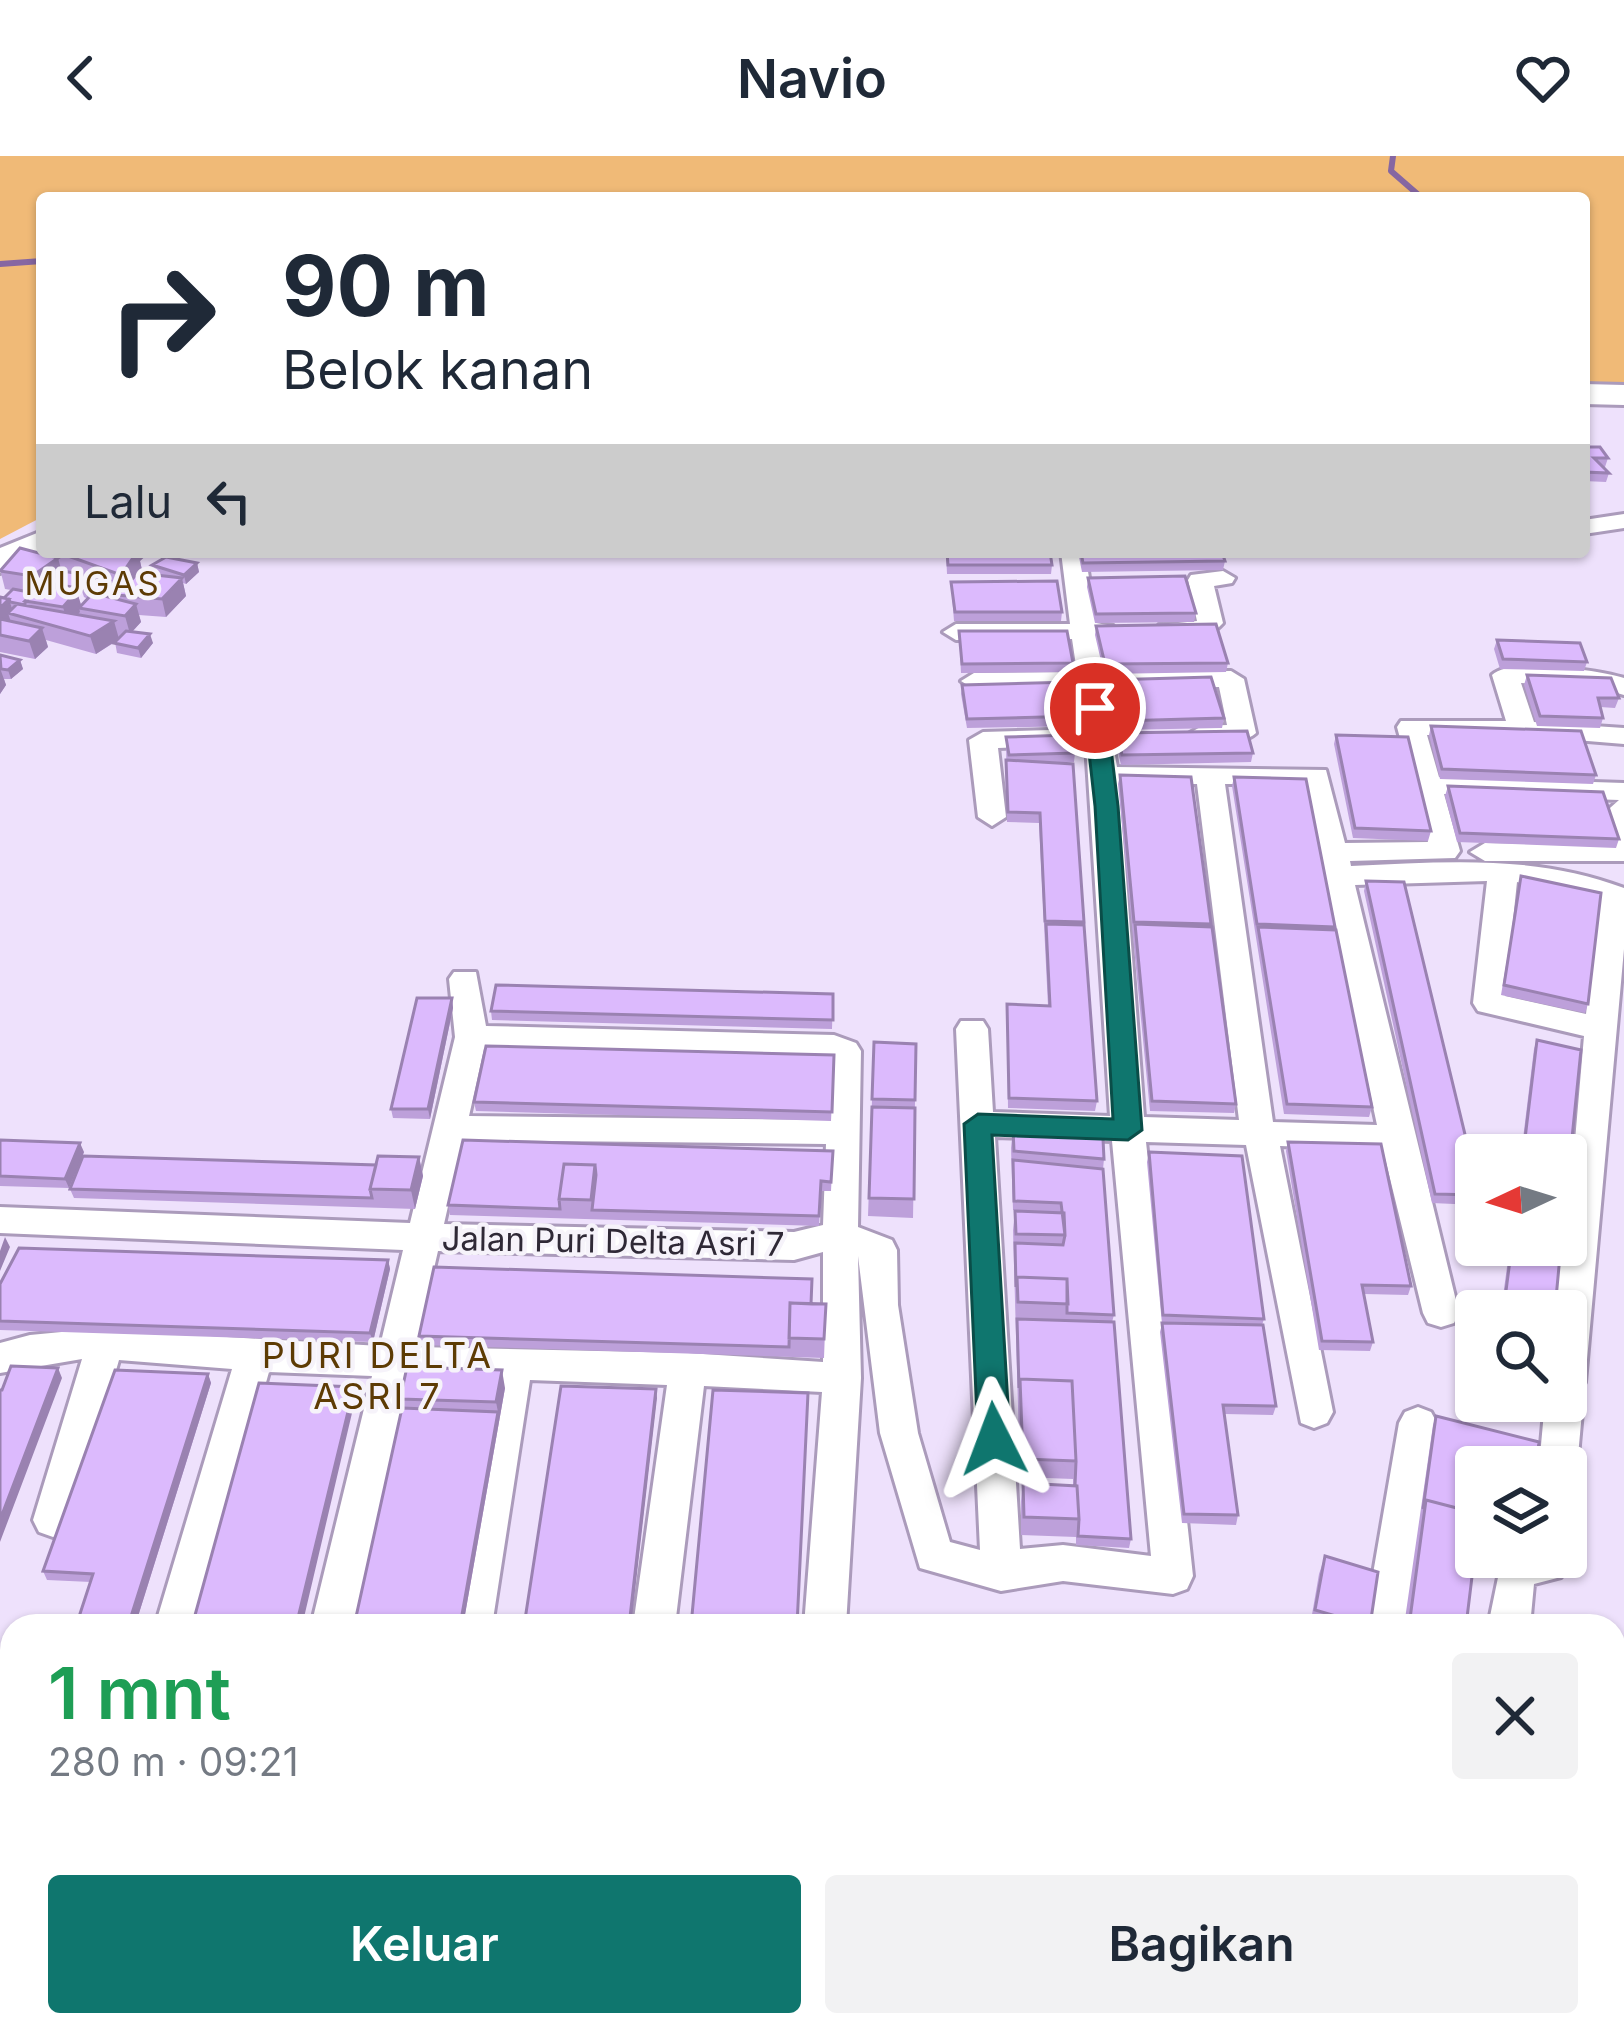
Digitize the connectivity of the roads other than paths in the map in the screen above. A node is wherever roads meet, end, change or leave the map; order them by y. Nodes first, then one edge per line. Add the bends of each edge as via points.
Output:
1 (1590, 394) edge
2 (1624, 395) edge
3 (1624, 521) edge
4 (1590, 526) edge
5 (36, 545) edge
6 (0, 562) edge
7 (1074, 575) edge
8 (1201, 580) dead end
9 (1084, 631) junction
10 (956, 632) edge
11 (1092, 679) junction
12 (974, 682) edge
13 (1624, 687) edge
14 (1522, 729) junction
15 (1624, 736) edge
16 (1099, 737) junction
17 (1104, 775) junction
18 (1210, 775) junction
19 (1426, 784) junction
20 (1624, 793) edge
21 (1624, 808) edge
22 (992, 817) dead end
23 (1445, 851) junction
24 (1336, 864) junction
25 (1503, 872) junction
26 (465, 979) dead end
27 (1598, 1028) junction
28 (972, 1029) dead end
29 (471, 1037) junction
30 (978, 1124) junction
31 (447, 1128) junction
32 (1128, 1130) junction
33 (844, 1132) junction
34 (1259, 1136) junction
35 (1397, 1138) junction
36 (0, 1220) edge
37 (840, 1234) junction
38 (424, 1238) junction
39 (1574, 1290) edge
40 (1441, 1313) dead end
41 (105, 1346) junction
42 (255, 1356) junction
43 (0, 1358) edge
44 (396, 1360) junction
45 (514, 1367) junction
46 (688, 1368) junction
47 (842, 1378) junction
48 (1314, 1412) dead end
49 (1418, 1423) dead end
50 (53, 1520) dead end
51 (1001, 1574) junction
52 (1515, 1578) edge
53 (180, 1614) edge
54 (335, 1614) edge
55 (473, 1614) edge
56 (656, 1614) edge
57 (826, 1614) edge
58 (1387, 1614) edge
59 (1510, 1614) edge

1 - 2 main road
3 - 4 street
5 - 6 main road
7 - 9 street
8 - 9 street via 1210,623 1201,630
9 - 10 street
9 - 11 street
11 - 12 street
11 - 16 street
11 - 16 street via 1231,679 1242,733
13 - 14 street via 1595,678 1505,675
14 - 15 street
14 - 19 street via 1411,727
16 - 17 street
16 - 22 street via 983,740
17 - 18 street
17 - 32 street
18 - 24 street via 1316,776
18 - 34 street
19 - 20 street
19 - 23 street
21 - 23 street via 1614,854
23 - 24 street
24 - 25 street
24 - 35 street
25 - 27 street via 1489,1003
25 - 27 street via 1613,895
26 - 29 street, Jalan Puri Delta Asri 7
27 - 39 street
28 - 30 street
29 - 31 street, Jalan Puri Delta Asri 7
29 - 33 street via 834,1046 845,1051
30 - 32 street
30 - 51 street
31 - 33 street
31 - 38 street, Jalan Puri Delta Asri 7
32 - 34 street
32 - 51 street via 1173,1576 1076,1565 1017,1566
33 - 37 street
34 - 35 street
34 - 48 street
35 - 40 street
36 - 38 street, Jalan Puri Delta Asri 7
37 - 38 street, Jalan Puri Delta Asri 7 via 794,1246
37 - 47 street
37 - 51 street via 879,1250 899,1433 934,1556
38 - 44 street, Jalan Puri Delta Asri 7
41 - 42 street
41 - 43 street via 27,1348
41 - 50 street
42 - 44 street
42 - 53 street
44 - 45 street
44 - 54 street, Jalan Puri Delta Asri 7
45 - 46 street
45 - 55 street
46 - 47 street
46 - 56 street
47 - 57 street
49 - 58 street
52 - 59 street

